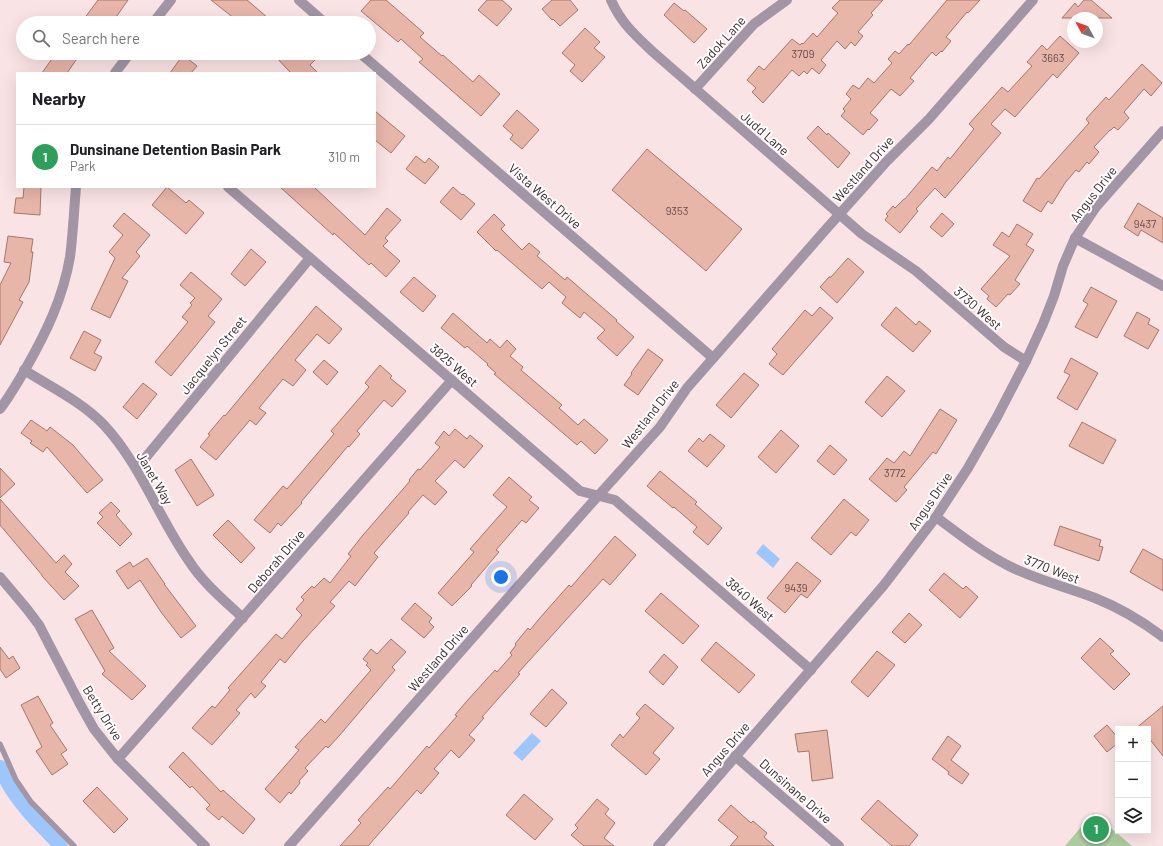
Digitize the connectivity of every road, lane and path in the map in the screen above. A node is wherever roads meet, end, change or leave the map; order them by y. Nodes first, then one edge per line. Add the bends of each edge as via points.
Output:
1 (171, 0) edge
2 (299, 0) edge
3 (611, 0) edge
4 (787, 0) edge
5 (1033, 0) edge
6 (158, 16) edge
7 (317, 16) edge
8 (125, 60) edge
9 (368, 60) edge
10 (116, 72) edge
11 (695, 89) junction
12 (1163, 131) edge
13 (76, 188) edge
14 (229, 188) edge
15 (840, 214) junction
16 (1075, 238) junction
17 (310, 258) junction
18 (916, 271) joint
19 (1163, 286) edge
20 (713, 358) junction
21 (1026, 361) junction
22 (24, 370) junction
23 (452, 380) junction
24 (0, 410) edge
25 (137, 468) junction
26 (599, 496) junction
27 (936, 517) junction
28 (672, 548) joint
29 (0, 577) edge
30 (244, 618) junction
31 (1163, 637) edge
32 (811, 670) junction
33 (0, 744) edge
34 (735, 756) junction
35 (118, 759) junction
36 (74, 846) edge
37 (205, 846) edge
38 (289, 846) edge
39 (658, 846) edge
40 (839, 846) edge

1 - 6 street
2 - 7 street
3 - 11 street, Judd Lane via 616,14 628,28
4 - 11 street, Zadok Lane via 754,24
5 - 15 street, Westland Drive via 929,119
8 - 10 street
9 - 20 street, Vista West Drive
11 - 15 street, Judd Lane
12 - 16 street, Angus Drive via 1096,207
13 - 22 street via 70,256 64,283 56,310
14 - 17 street, 3825 West
15 - 18 street, Judd Lane via 868,239
15 - 20 street, Westland Drive
16 - 19 street
16 - 21 street, Angus Drive via 1043,324
17 - 23 street, 3825 West
17 - 25 street, Jacquelyn Street
18 - 21 street, 3730 West via 1004,348
20 - 26 street, Westland Drive via 687,388 660,427
21 - 27 street, Angus Drive via 968,468
22 - 24 street
22 - 25 street, Janet Way via 98,420
23 - 26 street, 3825 West via 580,491
23 - 30 street, Deborah Drive
25 - 30 street, Janet Way via 189,562 205,582
26 - 28 street, 3825 West via 615,500
26 - 38 street, Westland Drive
27 - 31 street, 3770 West via 985,552 1010,566 1120,609
27 - 32 street, Angus Drive via 884,585
28 - 32 street, 3840 West
29 - 35 street, Betty Drive via 39,625 94,729
30 - 35 street, Deborah Drive
32 - 34 street, Angus Drive
33 - 36 lane via 16,780 31,802
34 - 39 street, Angus Drive
34 - 40 street, Dunsinane Drive
35 - 37 street, Betty Drive

